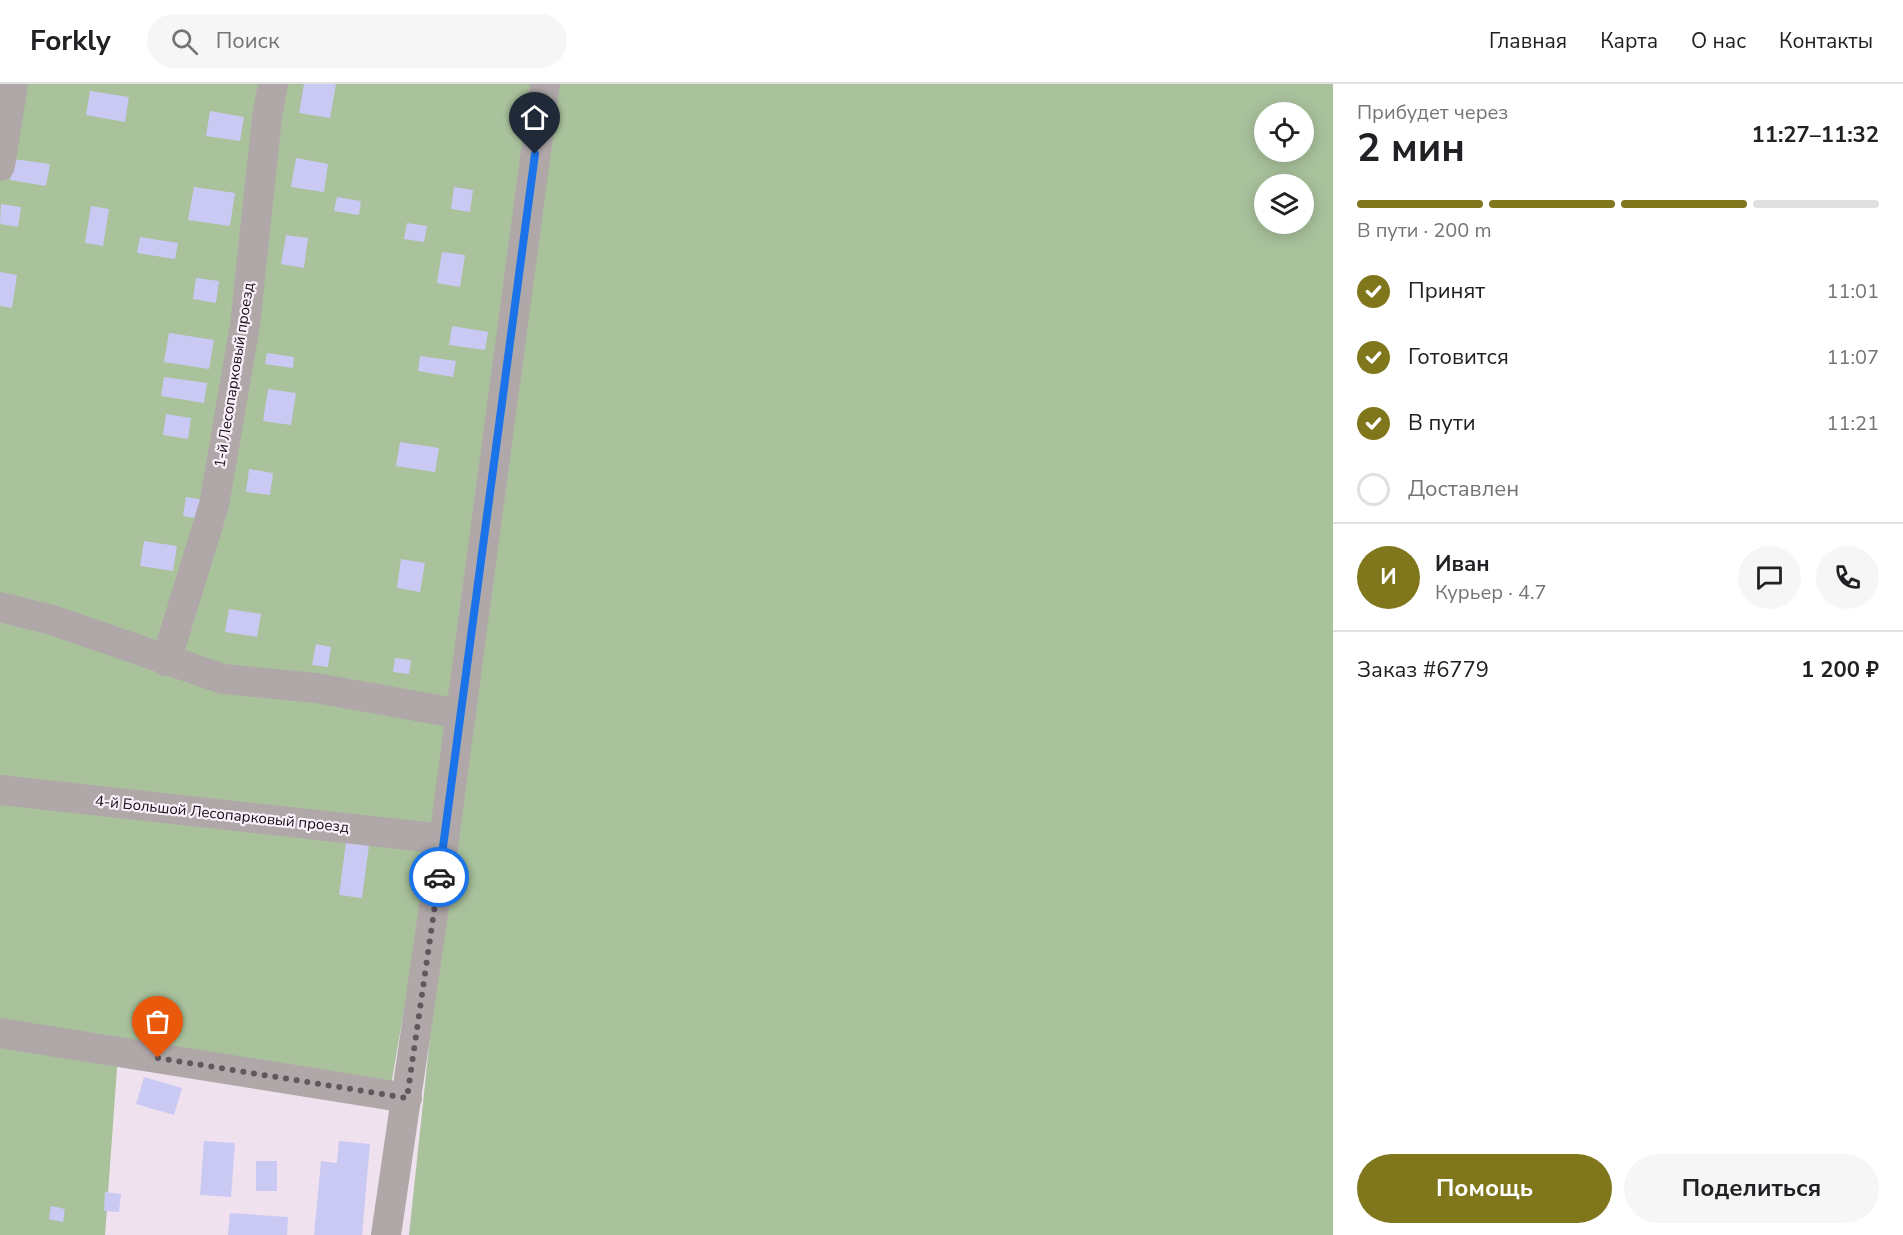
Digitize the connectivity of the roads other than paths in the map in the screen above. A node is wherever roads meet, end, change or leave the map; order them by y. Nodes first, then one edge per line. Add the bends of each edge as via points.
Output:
1 (13, 84) edge
2 (273, 84) edge
3 (545, 84) edge
4 (0, 166) edge
5 (0, 607) edge
6 (166, 661) junction
7 (461, 714) junction
8 (0, 790) edge
9 (444, 839) junction
10 (0, 1033) edge
11 (407, 1098) junction
12 (386, 1235) edge

1 - 4 street
2 - 6 street, 1-й Лесопарковый проезд via 245,325 214,505
3 - 7 street
5 - 6 street via 52,620
6 - 7 street via 223,678 316,688
7 - 9 street
8 - 9 street, 4-й Большой Лесопарковый проезд
9 - 11 street
10 - 11 street
11 - 12 street

